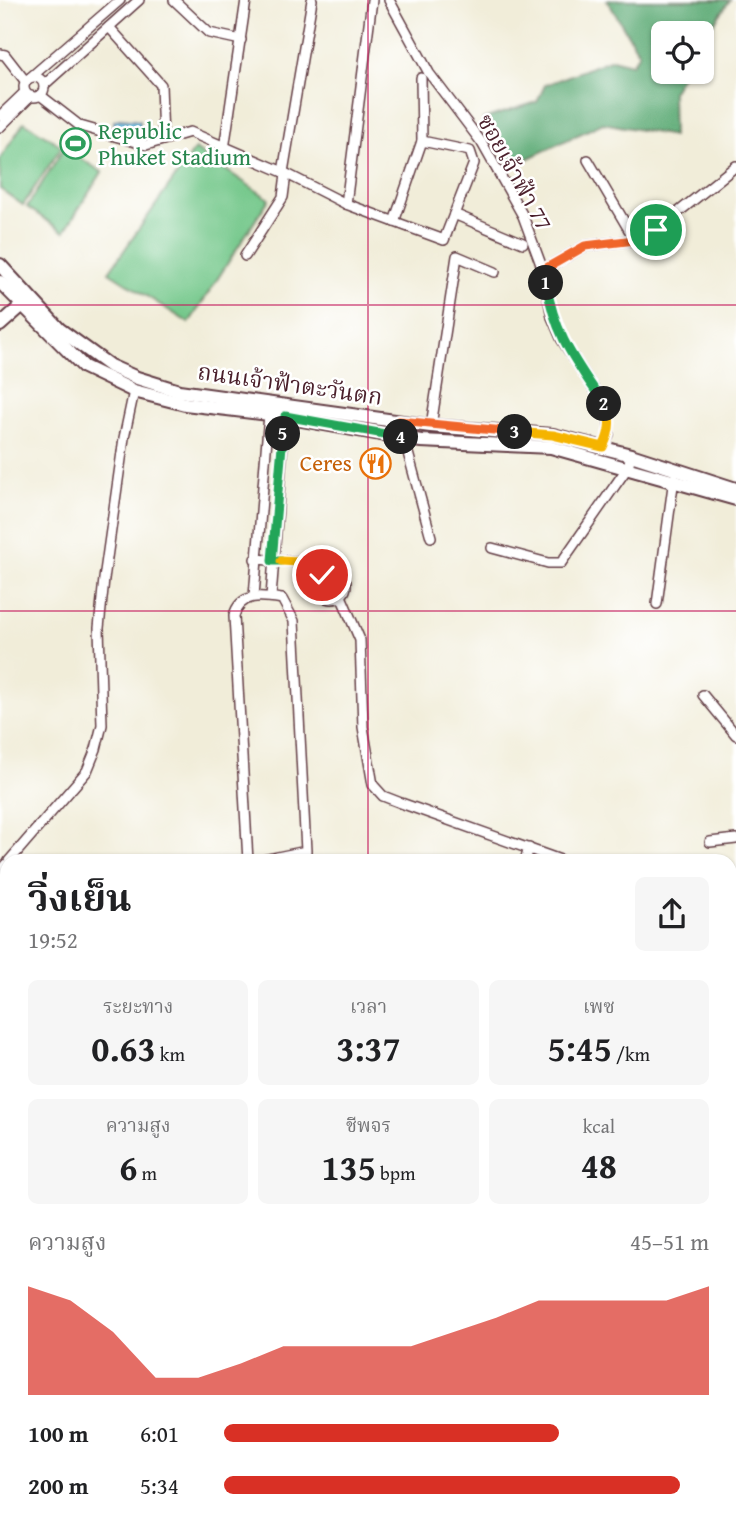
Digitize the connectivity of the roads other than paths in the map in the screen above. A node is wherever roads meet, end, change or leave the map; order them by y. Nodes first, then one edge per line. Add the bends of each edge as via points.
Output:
1 (120, 0) edge
2 (139, 0) edge
3 (174, 0) edge
4 (246, 0) edge
5 (312, 0) edge
6 (372, 0) edge
7 (389, 0) edge
8 (109, 27) junction
9 (242, 40) junction
10 (0, 54) edge
11 (421, 78) dead end
12 (44, 85) junction
13 (30, 88) junction
14 (0, 116) edge
15 (0, 127) edge
16 (163, 139) junction
17 (422, 141) junction
18 (224, 149) junction
19 (589, 160) dead end
20 (736, 166) edge
21 (284, 173) junction
22 (346, 204) junction
23 (454, 214) junction
24 (394, 222) junction
25 (635, 240) junction
26 (523, 243) dead end
27 (245, 256) dead end
28 (0, 265) edge
29 (543, 270) junction
30 (495, 272) dead end
31 (0, 282) edge
32 (27, 302) junction
33 (0, 326) edge
34 (134, 391) junction
35 (269, 414) junction
36 (285, 416) junction
37 (399, 421) junction
38 (431, 425) junction
39 (402, 437) junction
40 (603, 447) junction
41 (629, 461) junction
42 (675, 475) junction
43 (736, 489) edge
44 (736, 499) edge
45 (431, 537) dead end
46 (492, 548) dead end
47 (255, 559) junction
48 (272, 561) junction
49 (322, 575) junction
50 (254, 596) junction
51 (341, 596) junction
52 (271, 597) junction
53 (657, 604) dead end
54 (703, 695) dead end
55 (736, 735) edge
56 (736, 839) edge
57 (710, 842) dead end
58 (529, 848) junction
59 (15, 854) edge
60 (248, 854) edge
61 (292, 854) edge
62 (527, 854) edge
63 (545, 854) edge

1 - 13 street
2 - 8 street
3 - 9 street via 209,33
4 - 9 street
5 - 21 street
6 - 22 street
7 - 29 street, ซอยเจ้าฟ้า 77 via 429,73 482,143 523,216
8 - 12 street
8 - 16 street via 162,85
9 - 18 street
10 - 13 street
11 - 17 street
12 - 13 street
12 - 13 street via 37,77
13 - 14 street
13 - 15 street
13 - 16 street via 80,126 146,145
16 - 18 street via 190,132
17 - 23 street via 471,151 474,163
17 - 24 street
18 - 21 street
19 - 25 street
20 - 25 street via 656,230
21 - 22 street
21 - 27 street via 283,197
22 - 24 street
23 - 24 street via 444,240
23 - 26 street
25 - 29 street via 585,246
28 - 32 main road, ถนนเจ้าฟ้าตะวันตก
29 - 40 street, ซอยเจ้าฟ้า 77 via 552,317 562,340 609,412 609,434
30 - 38 street via 457,256
31 - 32 main road, ถนนเจ้าฟ้าตะวันตก
32 - 33 main road
32 - 34 main road, ถนนเจ้าฟ้าตะวันตก via 84,367
32 - 37 main road, ถนนเจ้าฟ้าตะวันตก via 110,366 137,378 179,391
34 - 35 main road, ถนนเจ้าฟ้าตะวันตก via 185,404
34 - 59 street via 99,628 103,725 87,771
35 - 36 main road, ถนนเจ้าฟ้าตะวันตก
35 - 47 street
36 - 39 main road, ถนนเจ้าฟ้าตะวันตก
36 - 48 street
37 - 38 main road, ถนนเจ้าฟ้าตะวันตก
37 - 39 street
38 - 40 main road, ถนนเจ้าฟ้าตะวันตก via 553,435
39 - 41 main road, ถนนเจ้าฟ้าตะวันตก via 551,447
39 - 45 street
40 - 41 main road, ถนนเจ้าฟ้าตะวันตก
41 - 42 main road, ถนนเจ้าฟ้าตะวันตก
41 - 46 street via 561,563
42 - 43 main road, ถนนเจ้าฟ้าตะวันตก
42 - 44 main road, ถนนเจ้าฟ้าตะวันตก
42 - 53 street
47 - 48 street
47 - 50 street
48 - 49 street via 299,562
48 - 52 street
49 - 51 street via 320,593 328,599
49 - 51 street via 334,571 342,576 346,589
50 - 52 street
50 - 60 street via 240,604 234,616
51 - 58 street via 360,640 363,727 373,785 383,796
52 - 61 street via 282,599 294,621 306,851
54 - 55 street
56 - 57 street
58 - 62 street
58 - 63 street

